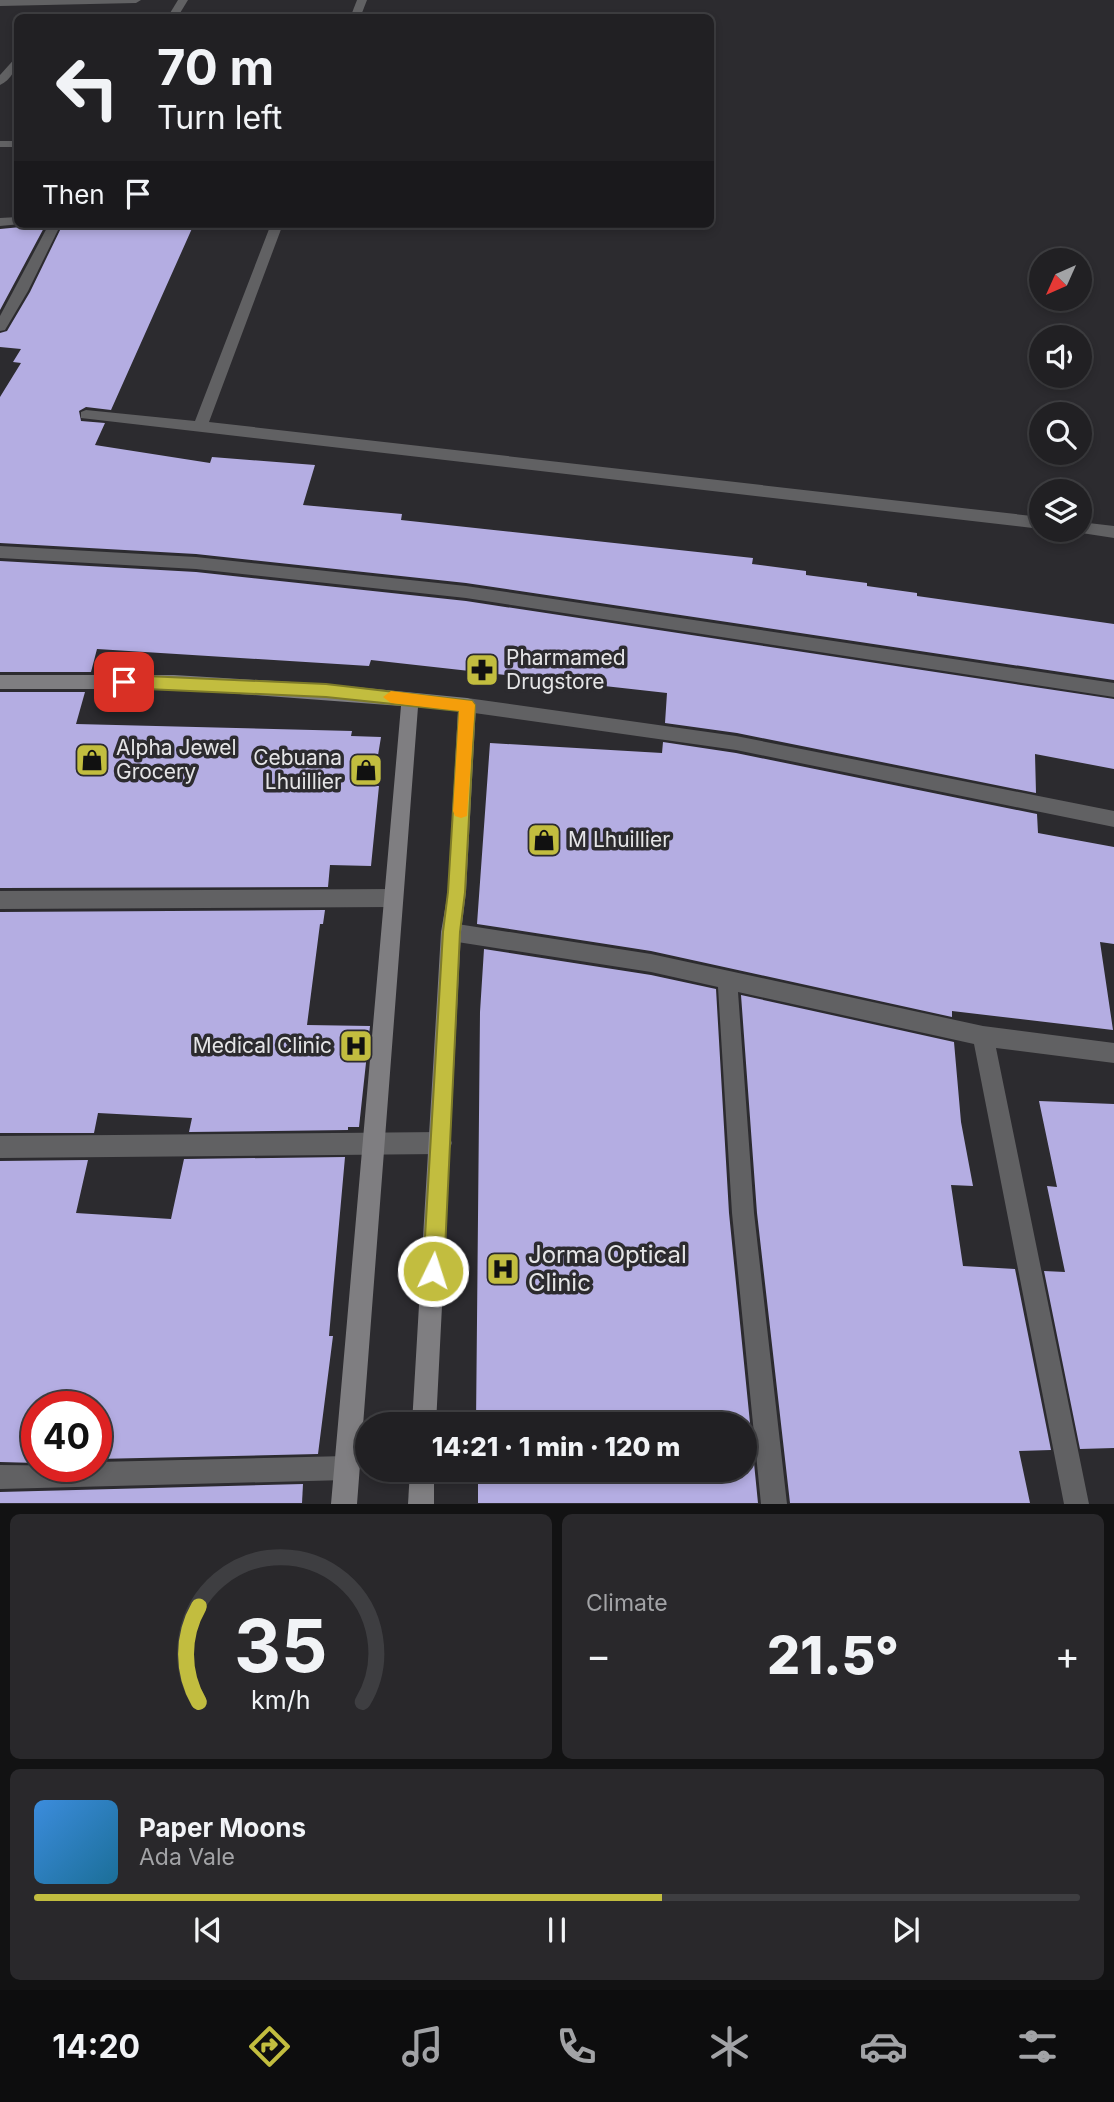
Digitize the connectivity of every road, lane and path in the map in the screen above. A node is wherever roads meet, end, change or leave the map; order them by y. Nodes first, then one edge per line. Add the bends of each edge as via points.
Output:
1 (136, 0) edge
2 (0, 3) edge
3 (54, 4) edge
4 (5, 69) edge
5 (0, 82) edge
6 (53, 228) edge
7 (275, 228) edge
8 (1, 324) edge
9 (86, 415) dead end
10 (200, 426) junction
11 (1029, 522) edge
12 (1092, 529) edge
13 (1114, 532) edge
14 (0, 552) edge
15 (0, 682) edge
16 (1114, 690) edge
17 (410, 699) junction
18 (467, 705) junction
19 (1114, 819) edge
20 (394, 898) junction
21 (0, 900) edge
22 (451, 932) junction
23 (727, 979) junction
24 (983, 1035) junction
25 (1114, 1053) edge
26 (441, 1143) junction
27 (374, 1144) junction
28 (0, 1147) edge
29 (425, 1412) edge
30 (346, 1468) junction
31 (0, 1477) edge
32 (422, 1482) edge
33 (344, 1503) edge
34 (421, 1503) edge
35 (774, 1503) edge
36 (1077, 1503) edge

1 - 3 street
2 - 3 street
4 - 5 street
6 - 8 street
7 - 10 street
9 - 10 street
10 - 11 street
12 - 13 street
14 - 16 street via 196,563 466,592
15 - 17 street via 174,682
17 - 18 street
17 - 20 street
18 - 19 street via 736,743
18 - 22 street
20 - 21 street
20 - 27 street
22 - 23 street
22 - 26 street
23 - 24 street
23 - 35 street via 743,1213
24 - 25 street
24 - 36 street
26 - 27 street
26 - 29 street
27 - 28 street
27 - 30 street
30 - 31 street
30 - 33 street
32 - 34 street

